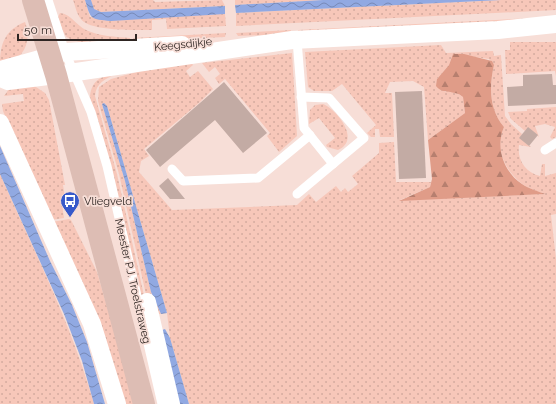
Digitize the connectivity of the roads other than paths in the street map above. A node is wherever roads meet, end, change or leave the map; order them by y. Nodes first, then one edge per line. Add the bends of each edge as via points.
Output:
1 (33, 0) edge
2 (48, 0) edge
3 (556, 24) edge
4 (498, 30) junction
5 (556, 34) edge
6 (295, 40) junction
7 (61, 64) junction
8 (0, 70) edge
9 (0, 78) edge
10 (301, 97) junction
11 (0, 123) edge
12 (310, 135) junction
13 (556, 143) edge
14 (545, 150) dead end
15 (333, 164) junction
16 (172, 169) dead end
17 (297, 194) dead end
18 (146, 302) dead end
19 (117, 404) edge
20 (144, 404) edge
21 (162, 404) edge
22 (170, 404) edge

1 - 7 main road, Meester P.J. Troelstraweg
2 - 7 lane, Meester P.J. Troelstraweg
3 - 4 street, Keegsdijkje
4 - 5 street, Keegsdijkje via 537,35
4 - 6 street, Keegsdijkje
6 - 7 street, Keegsdijkje via 264,38 169,47
6 - 10 lane
7 - 8 street
7 - 9 street via 8,81
7 - 20 main road, Meester P.J. Troelstraweg
7 - 21 lane, Meester P.J. Troelstraweg via 90,112 107,166
10 - 12 lane via 304,128
10 - 15 lane via 329,98 364,138
11 - 19 street via 92,324
12 - 15 lane
12 - 16 lane via 258,178 183,181
13 - 14 lane
15 - 17 lane
18 - 22 street, Meester P.J. Troelstraweg

